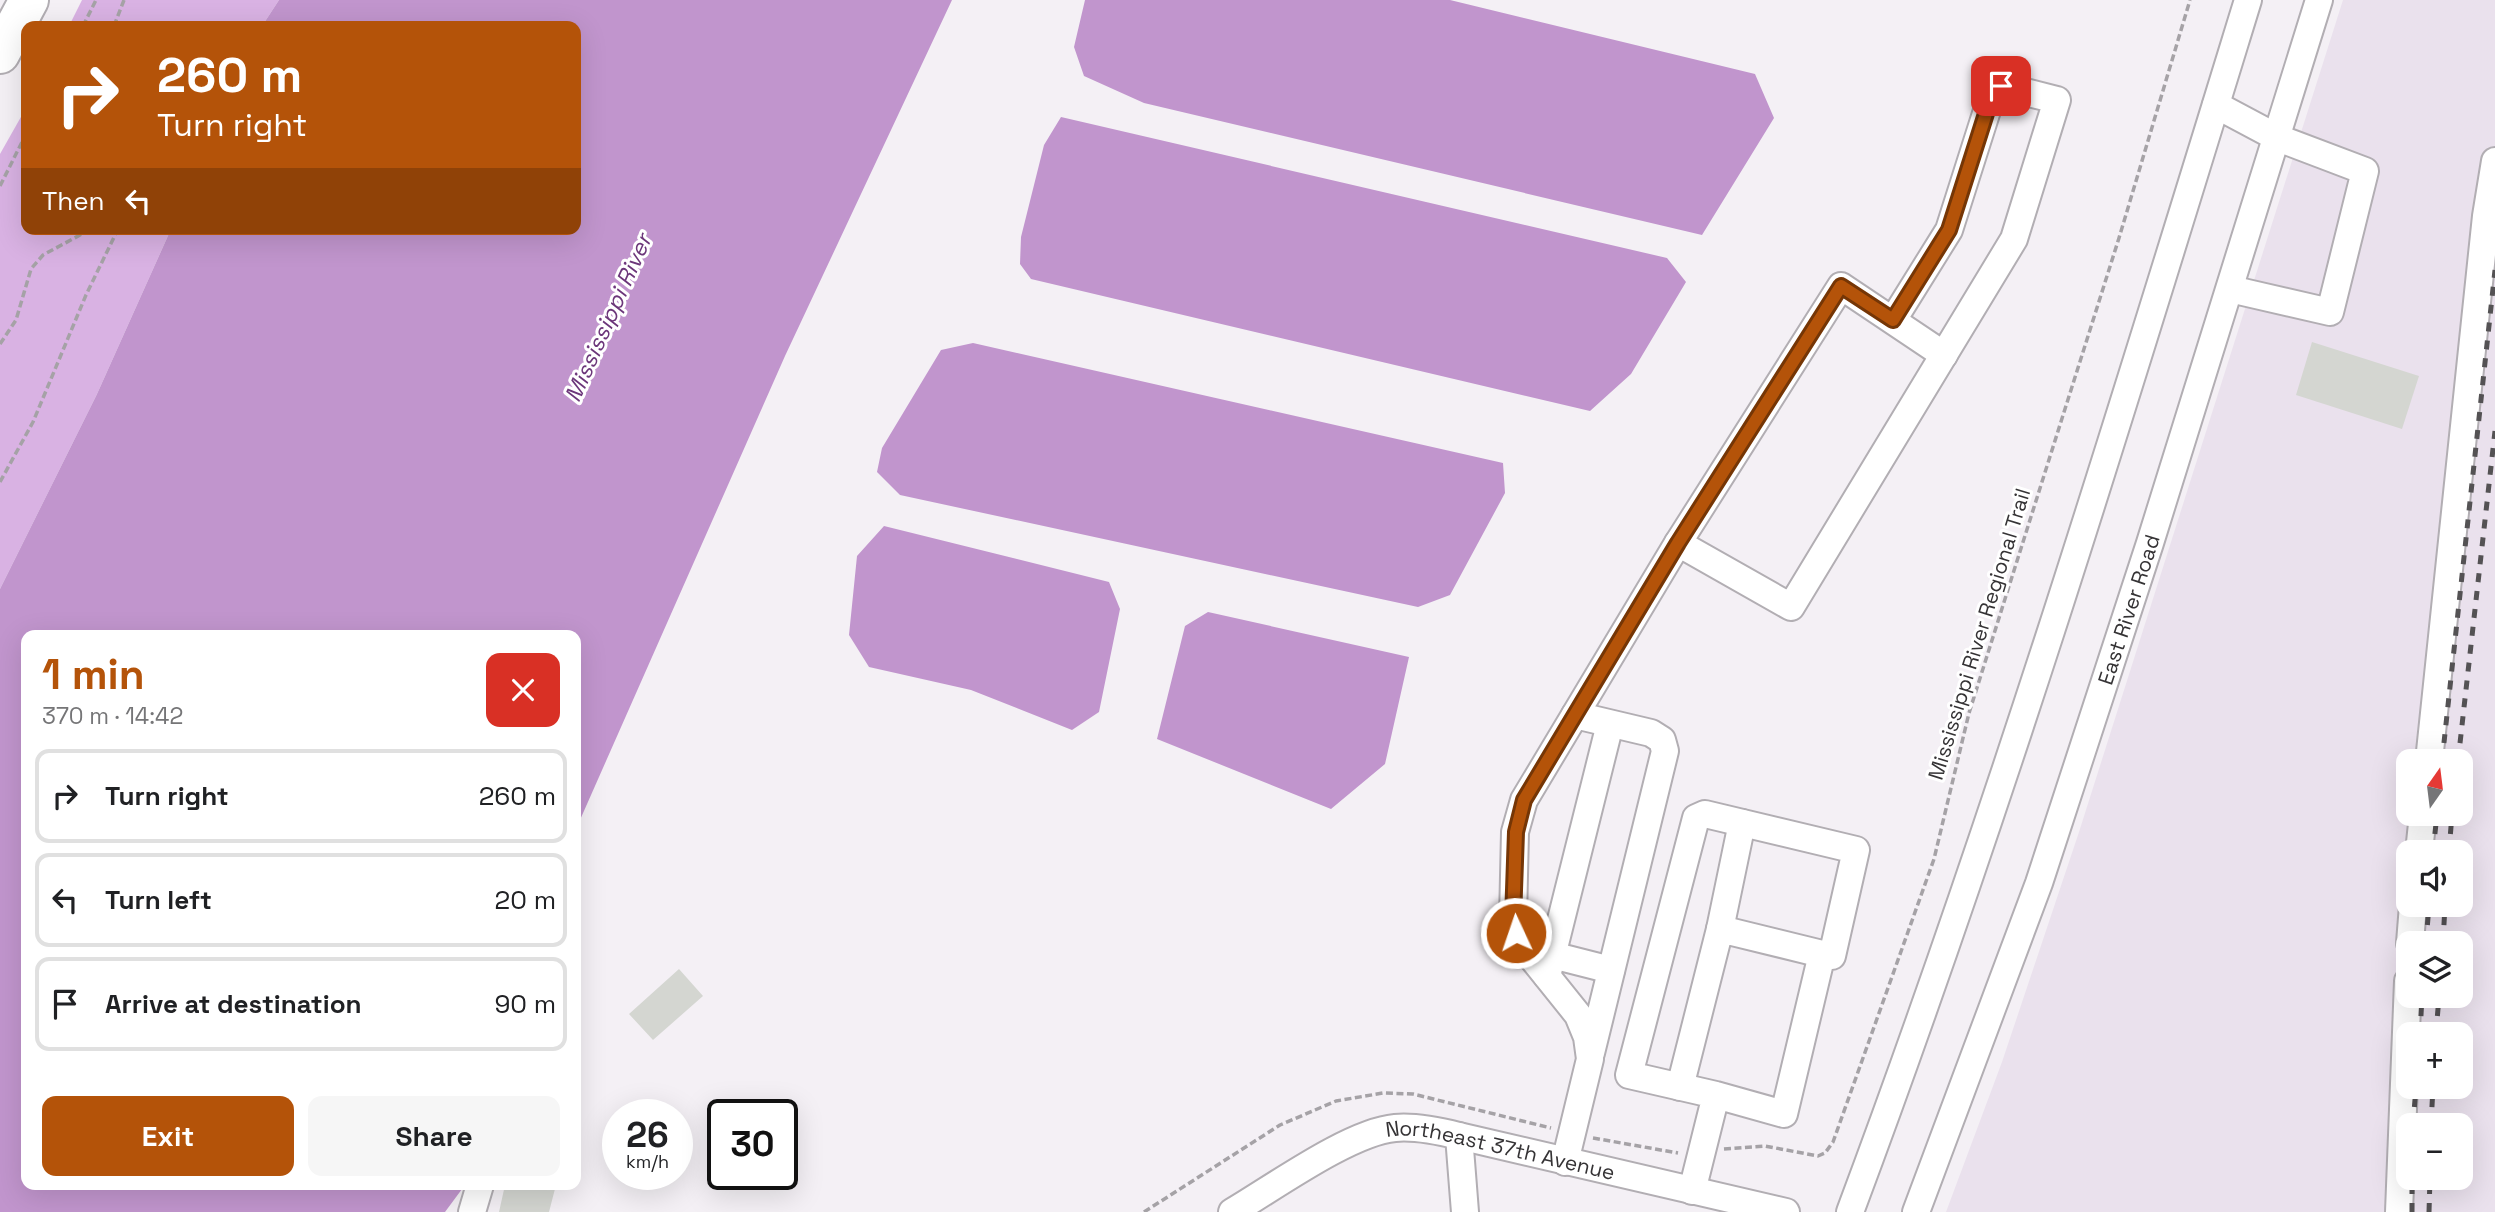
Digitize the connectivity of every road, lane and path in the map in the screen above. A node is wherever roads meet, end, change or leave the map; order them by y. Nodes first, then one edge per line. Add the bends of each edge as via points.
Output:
1 (29, 0) edge
2 (96, 0) edge
3 (124, 0) edge
4 (2190, 0) edge
5 (2248, 0) edge
6 (2319, 0) edge
7 (86, 21) edge
8 (116, 21) edge
9 (0, 54) edge
10 (2216, 105) junction
11 (2278, 138) junction
12 (21, 144) edge
13 (2495, 161) edge
14 (0, 186) edge
15 (80, 235) edge
16 (115, 235) edge
17 (2230, 289) junction
18 (1893, 320) junction
19 (0, 344) edge
20 (1944, 355) junction
21 (0, 482) edge
22 (1678, 543) junction
23 (1575, 715) junction
24 (1610, 723) junction
25 (2430, 749) edge
26 (1742, 823) junction
27 (1720, 929) junction
28 (1822, 954) junction
29 (1549, 965) junction
30 (1611, 970) junction
31 (2407, 1008) edge
32 (1590, 1059) junction
33 (1680, 1087) junction
34 (1716, 1095) junction
35 (1460, 1136) junction
36 (1702, 1153) junction
37 (1566, 1162) junction
38 (479, 1190) edge
39 (1692, 1191) junction
40 (1919, 1203) edge
41 (472, 1212) edge
42 (1232, 1212) edge
43 (1465, 1212) edge
44 (1786, 1212) edge
45 (1850, 1212) edge
46 (2399, 1212) edge

1 - 9 highway
2 - 7 path
3 - 8 path
4 - 36 path, Mississippi River Regional Trail via 1969,713 1934,859 1833,1142 1818,1156 1754,1145
5 - 10 street
6 - 11 street, East River Road
10 - 11 street
10 - 45 street via 2070,578
11 - 17 street, East River Road
11 - 17 street via 2365,171 2330,312
12 - 14 path
13 - 25 street
15 - 19 path via 43,255 31,269 16,320
16 - 21 path via 33,422
17 - 40 street, East River Road via 2039,883
18 - 20 street
18 - 20 street via 1949,230 1990,101 2001,86 2057,100 2014,239
18 - 22 street via 1841,286
20 - 22 street via 1791,607
22 - 23 street
23 - 24 street
23 - 29 street via 1524,800 1516,832 1516,933
24 - 29 street
24 - 30 street via 1651,733 1662,740 1665,751
26 - 27 street
26 - 28 street via 1856,850 1832,956
26 - 33 street via 1705,814 1696,818 1629,1075
27 - 28 street
27 - 33 street
28 - 34 street via 1784,1114
29 - 30 street
29 - 32 street via 1578,1015
30 - 32 street
31 - 46 street
32 - 37 street
33 - 34 street
34 - 36 street
35 - 37 street, Northeast 37th Avenue
35 - 42 street, Northeast 37th Avenue via 1394,1128 1366,1135
35 - 43 street
36 - 39 street
37 - 39 street, Northeast 37th Avenue
38 - 41 street
39 - 44 street, Northeast 37th Avenue

